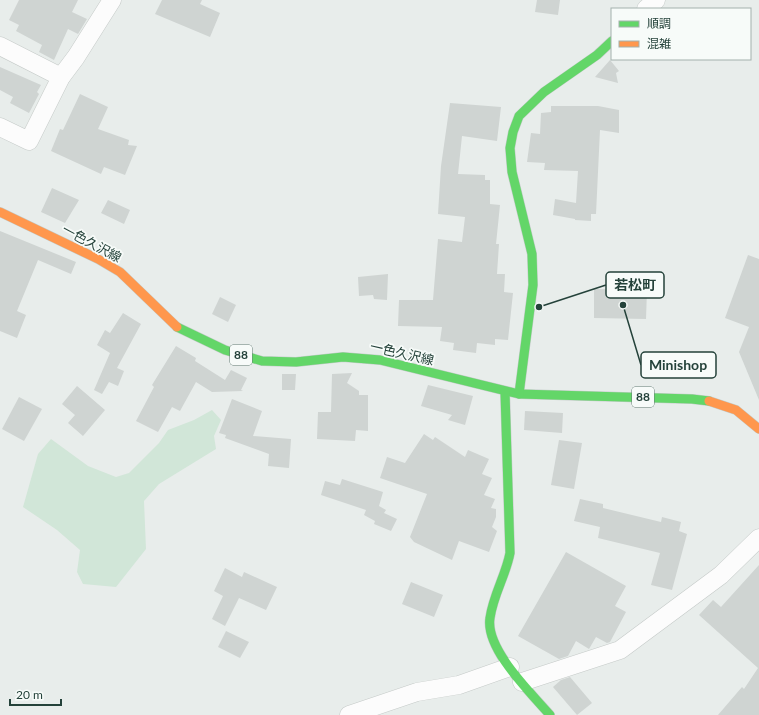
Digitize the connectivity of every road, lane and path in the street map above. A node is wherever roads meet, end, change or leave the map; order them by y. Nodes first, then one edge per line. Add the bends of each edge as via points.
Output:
1 (656, 0) edge
2 (108, 1) edge
3 (647, 8) edge
4 (611, 42) edge
5 (0, 46) edge
6 (61, 77) junction
7 (0, 128) edge
8 (0, 212) edge
9 (505, 392) junction
10 (519, 394) junction
11 (759, 429) edge
12 (757, 545) edge
13 (510, 667) junction
14 (522, 682) junction
15 (349, 715) edge
16 (550, 715) edge

1 - 3 street
2 - 6 street
4 - 10 main road via 597,55 544,92 519,116 513,132 510,148 512,172 532,254 533,285
5 - 6 street
6 - 7 street via 29,141
8 - 9 main road, 一色久沢線 / 88 via 120,272 178,328 225,350 262,361 296,362 343,357 380,360
9 - 10 main road, 一色久沢線 / 88
9 - 13 main road via 510,553 508,570 494,602 489,625 495,646
10 - 11 main road, 一色久沢線 / 88 via 692,398 715,401 741,413
12 - 14 street via 620,650
13 - 14 main road
13 - 15 street via 459,685 417,692
14 - 16 main road

